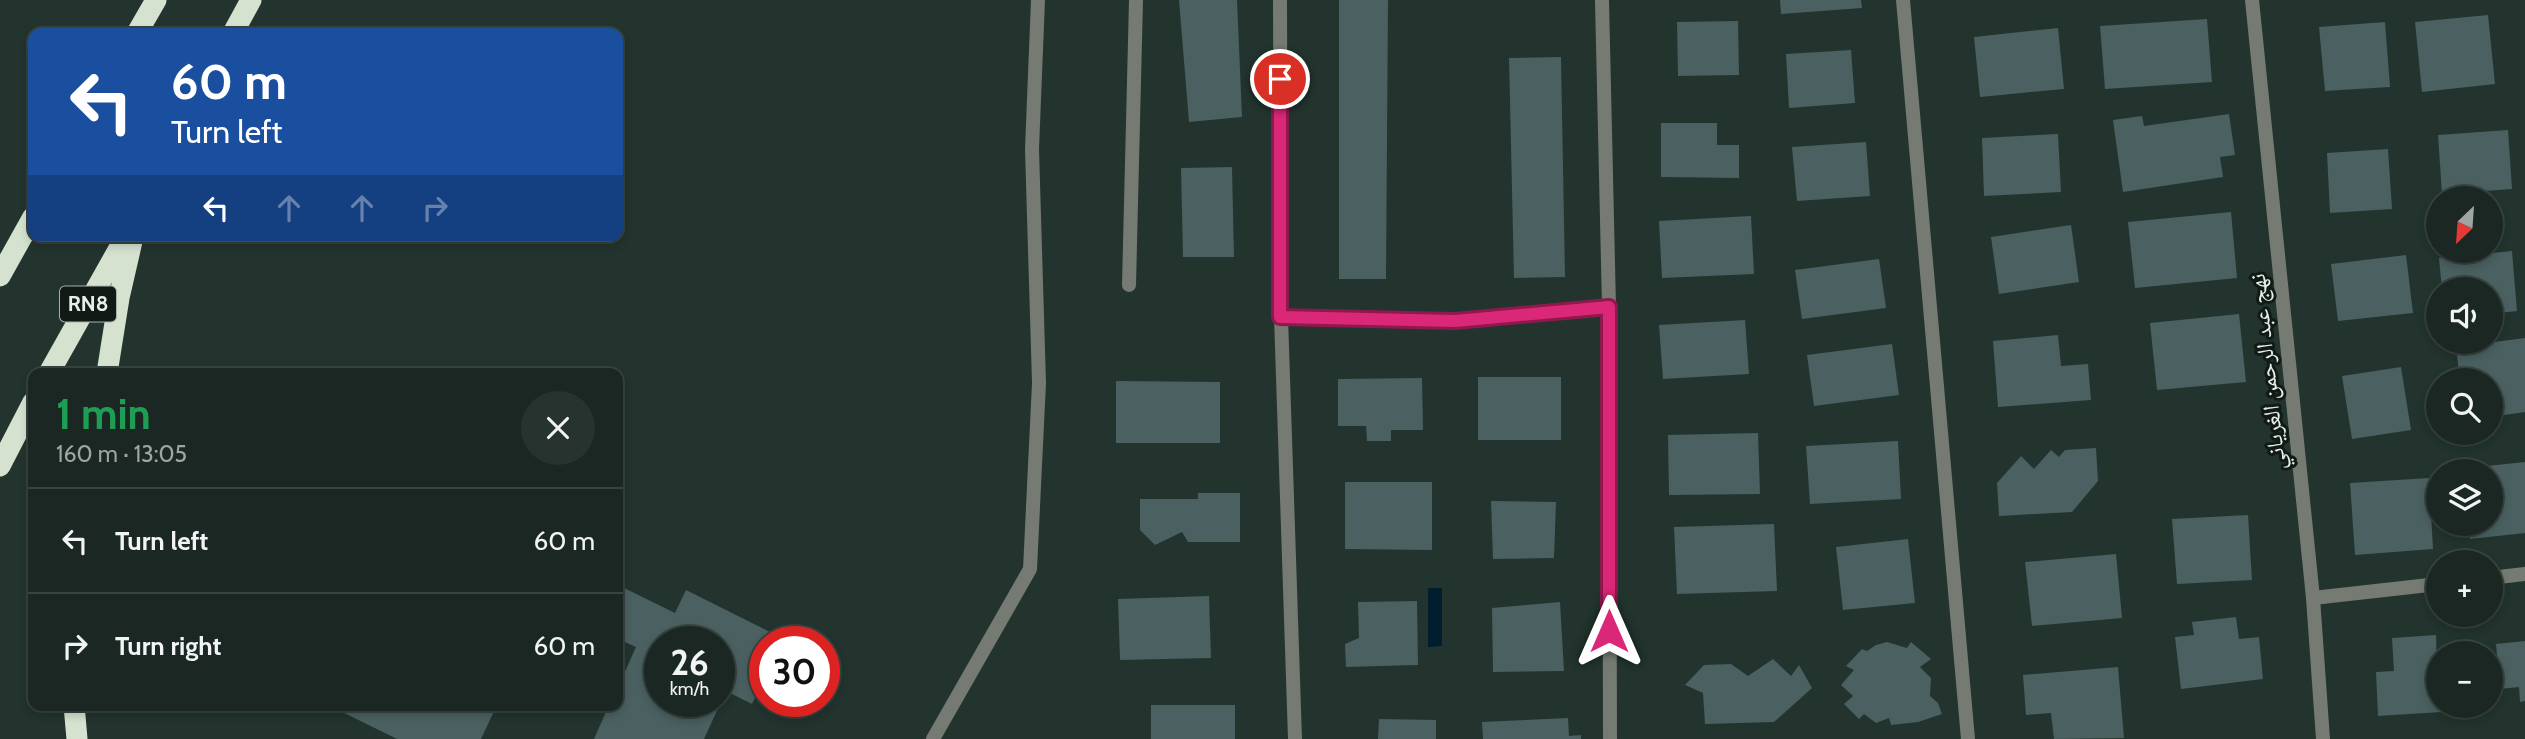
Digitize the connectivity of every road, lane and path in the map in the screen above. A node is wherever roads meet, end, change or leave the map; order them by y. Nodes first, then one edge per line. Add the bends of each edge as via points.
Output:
1 (156, 0) edge
2 (251, 0) edge
3 (1038, 0) edge
4 (1136, 0) edge
5 (1280, 0) edge
6 (1602, 0) edge
7 (1903, 0) edge
8 (2252, 0) edge
9 (140, 28) edge
10 (236, 28) edge
11 (28, 226) edge
12 (123, 242) edge
13 (132, 242) edge
14 (0, 276) edge
15 (1129, 285) dead end
16 (1609, 307) junction
17 (1280, 317) junction
18 (52, 368) edge
19 (108, 368) edge
20 (28, 412) edge
21 (0, 466) edge
22 (2525, 574) edge
23 (2503, 577) edge
24 (2426, 585) edge
25 (2313, 598) junction
26 (75, 711) edge
27 (77, 739) edge
28 (933, 739) edge
29 (1295, 739) edge
30 (1610, 739) edge
31 (1968, 739) edge
32 (2323, 739) edge

1 - 9 highway
2 - 10 highway
3 - 28 street via 1032,149 1039,383 1030,569
4 - 15 street
5 - 17 street
6 - 16 street
7 - 31 street
8 - 25 street, نهج عبد الرحمن الغرياني
11 - 14 highway
12 - 18 highway, RN8
13 - 19 highway
16 - 17 street via 1455,321
16 - 30 street
17 - 29 street
20 - 21 highway
22 - 23 street
24 - 25 street
25 - 32 street, نهج عبد الرحمن الغرياني
26 - 27 highway

